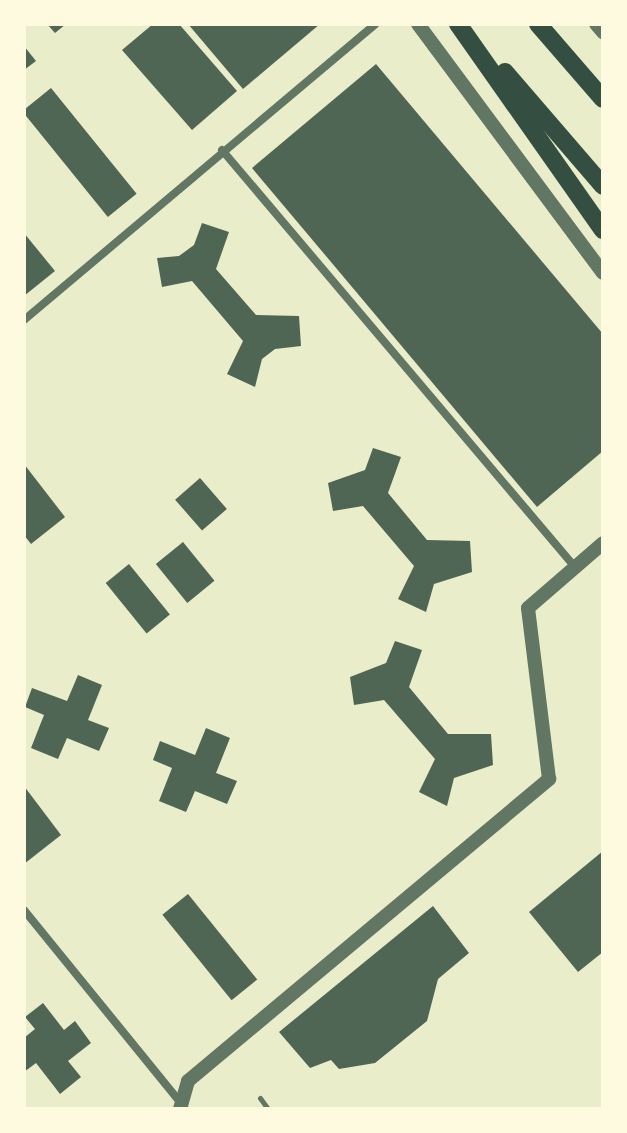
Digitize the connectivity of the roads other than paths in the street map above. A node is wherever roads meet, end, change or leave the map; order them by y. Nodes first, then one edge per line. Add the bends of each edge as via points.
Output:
1 (375, 24) edge
2 (418, 24) edge
3 (461, 24) edge
4 (538, 24) edge
5 (596, 24) edge
6 (603, 32) edge
7 (603, 99) edge
8 (222, 150) junction
9 (603, 186) edge
10 (603, 230) edge
11 (603, 273) edge
12 (24, 320) edge
13 (603, 543) edge
14 (574, 566) junction
15 (24, 910) edge
16 (260, 1098) dead end
17 (181, 1106) edge
18 (268, 1109) edge

1 - 8 street
2 - 11 street
3 - 9 highway
3 - 10 highway
4 - 7 highway
5 - 6 street
8 - 12 street
8 - 14 street
13 - 14 street
14 - 17 street via 528,608 549,779 188,1081
15 - 17 street
16 - 18 lane

